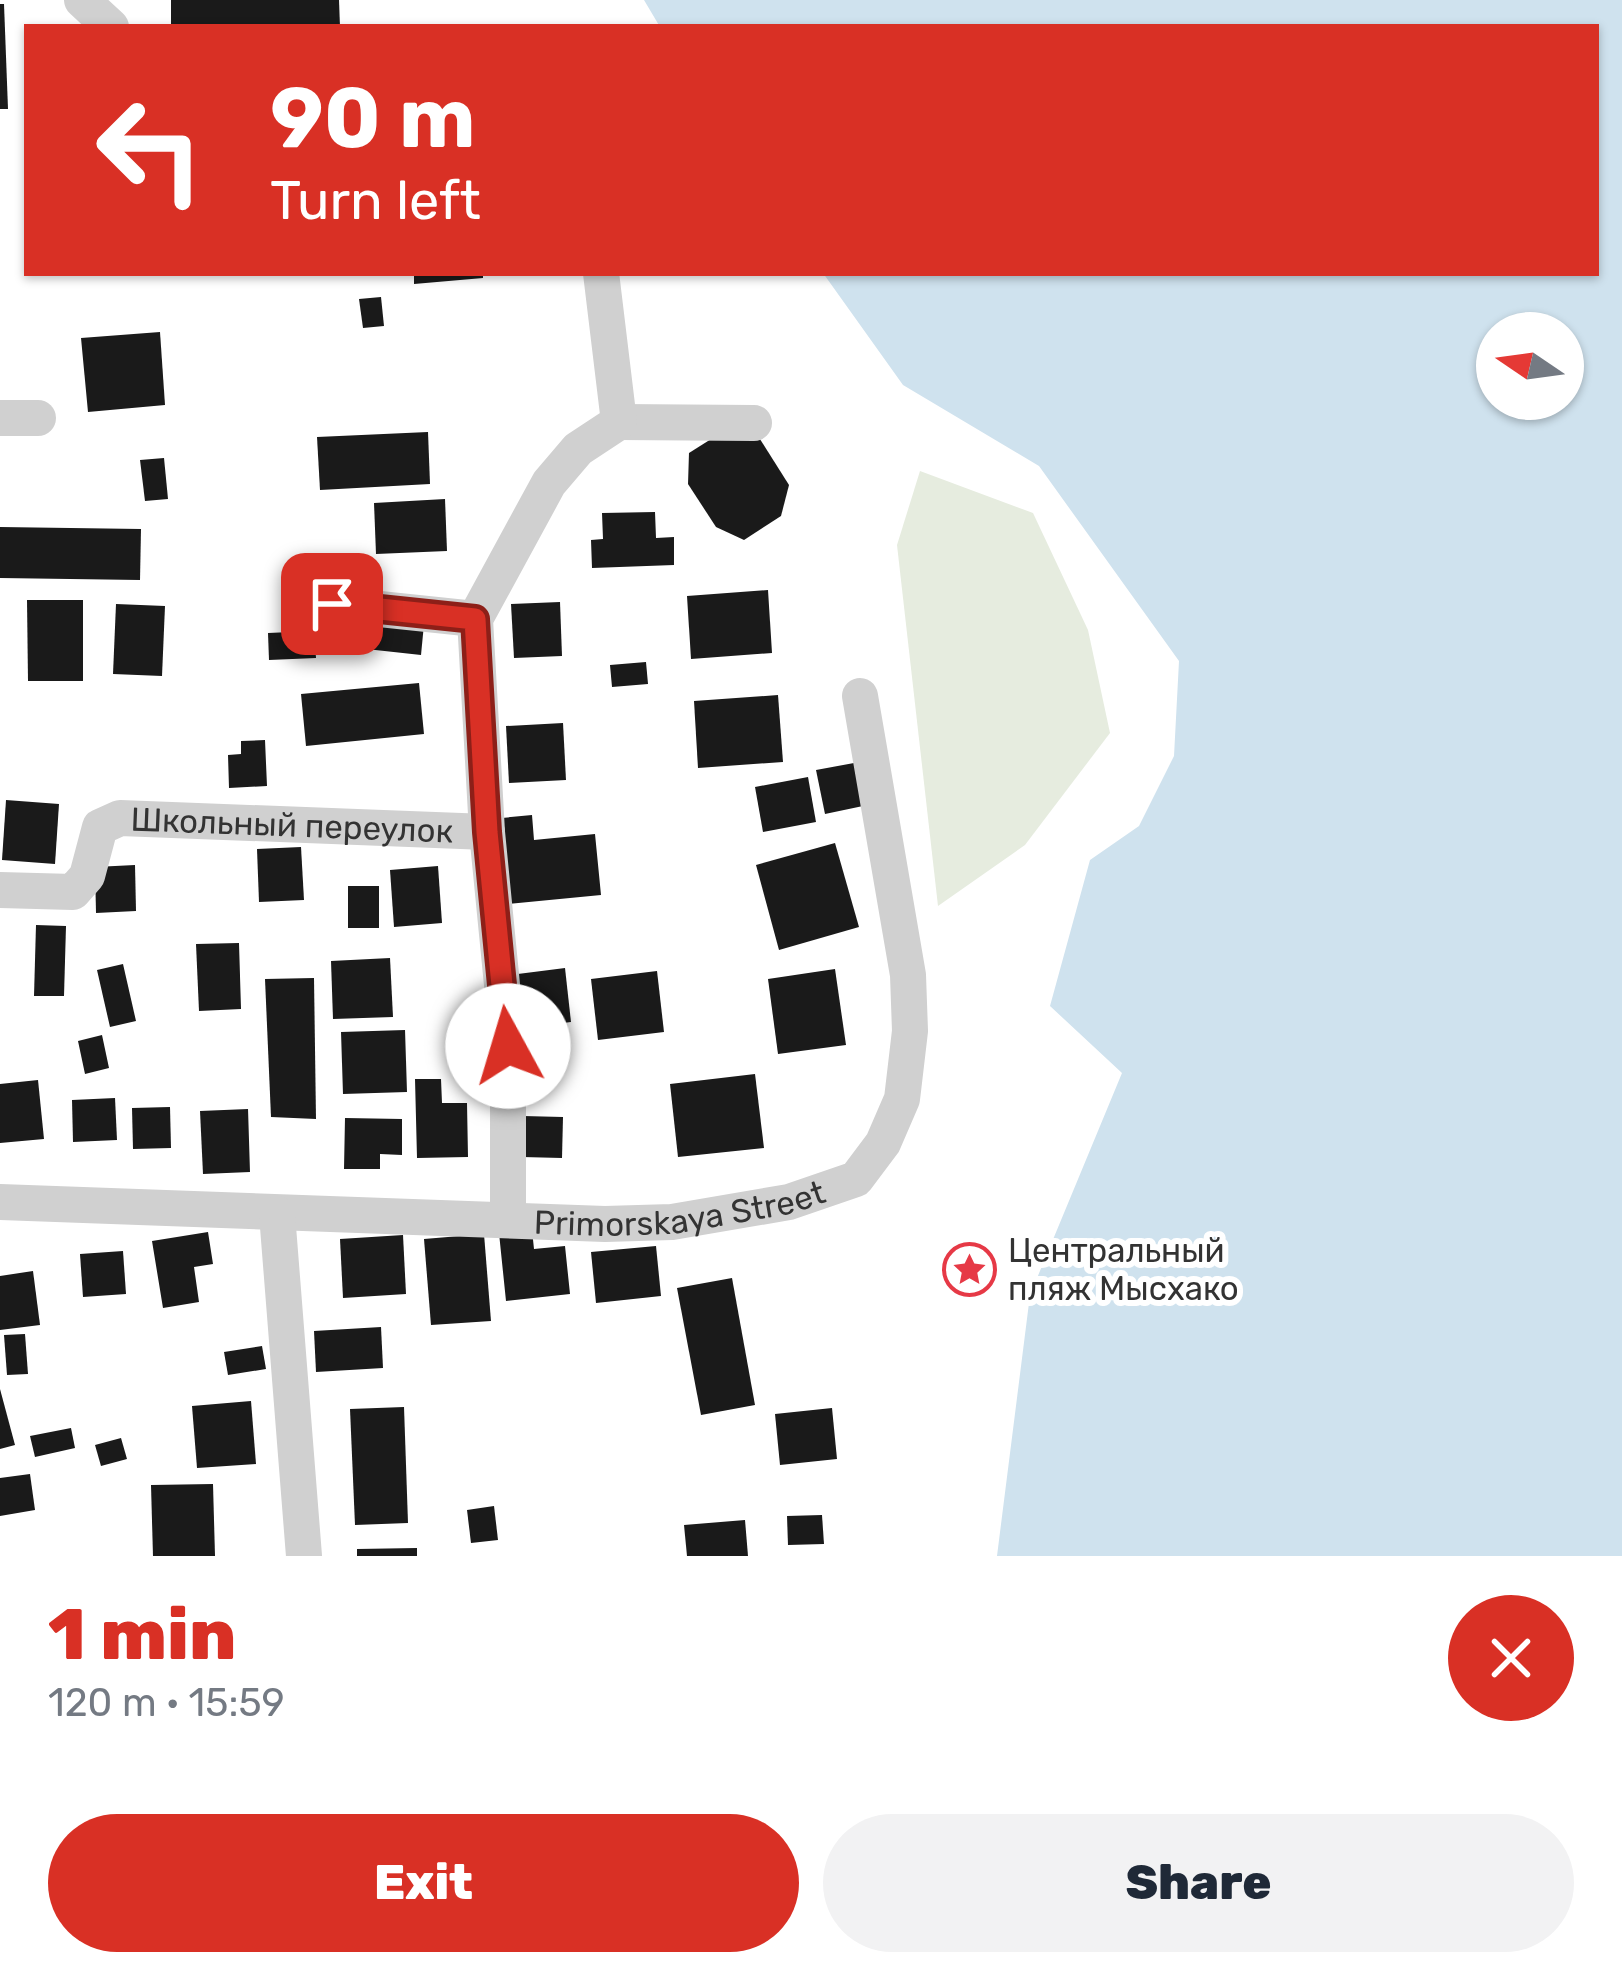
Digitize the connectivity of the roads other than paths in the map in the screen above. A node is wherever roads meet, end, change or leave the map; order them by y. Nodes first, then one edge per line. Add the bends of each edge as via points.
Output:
1 (82, 0) edge
2 (108, 24) edge
3 (601, 276) edge
4 (0, 418) edge
5 (38, 418) dead end
6 (619, 422) junction
7 (754, 423) dead end
8 (332, 604) dead end
9 (475, 619) junction
10 (860, 696) dead end
11 (487, 832) junction
12 (0, 890) edge
13 (0, 1202) edge
14 (277, 1214) junction
15 (508, 1220) junction
16 (304, 1556) edge

1 - 2 street
3 - 6 street
4 - 5 street
6 - 7 street
6 - 9 street via 578,449 549,483
8 - 9 street
9 - 11 street
10 - 15 street, Primorskaya Street via 908,974 902,1099 883,1143 856,1179 789,1202 672,1222
11 - 12 street, Школьный переулок via 119,818 100,826 87,876 73,892
11 - 15 street via 508,1046
13 - 14 street, Primorskaya Street
14 - 15 street, Primorskaya Street
14 - 16 street

